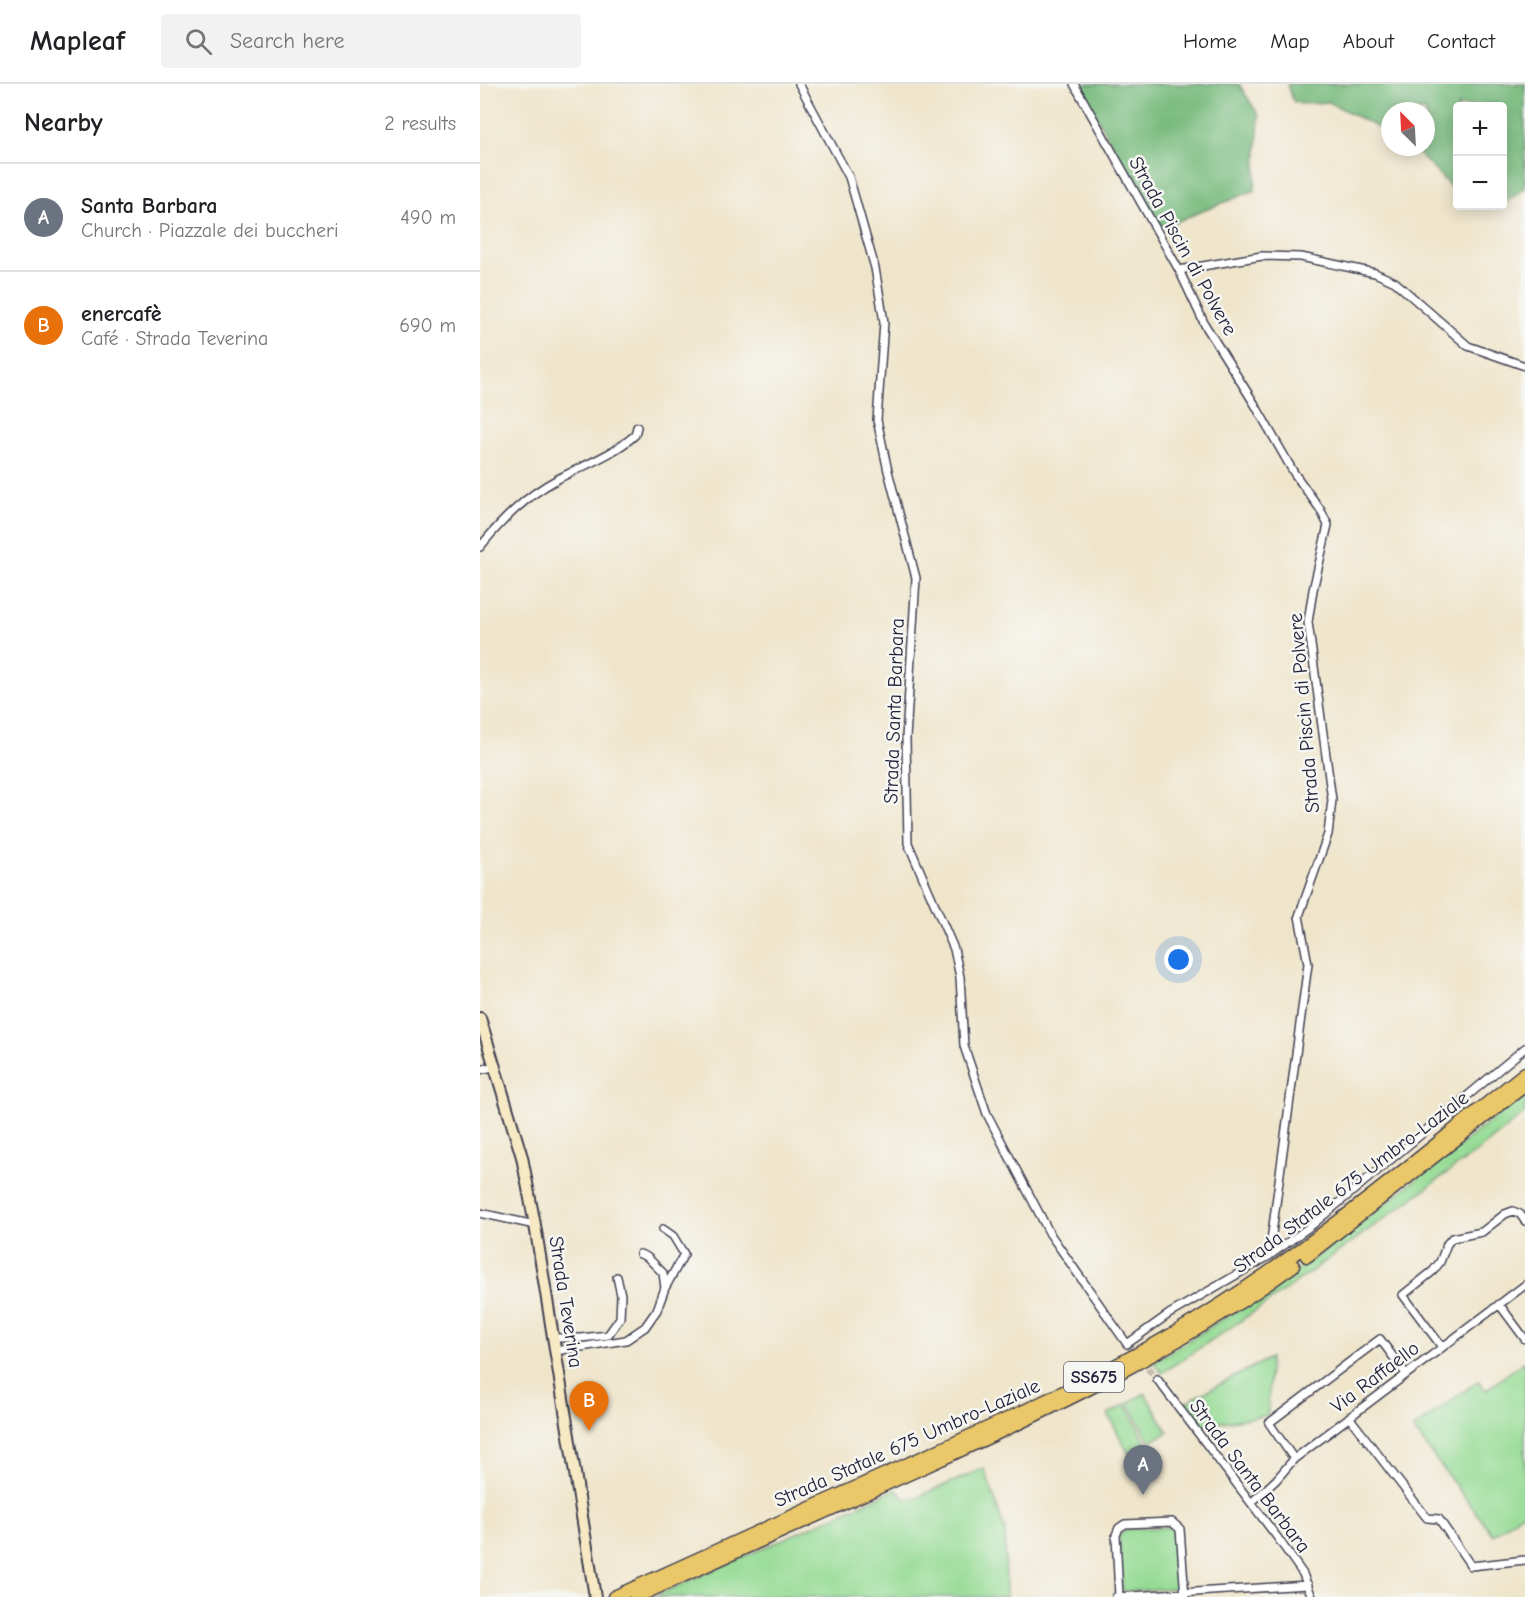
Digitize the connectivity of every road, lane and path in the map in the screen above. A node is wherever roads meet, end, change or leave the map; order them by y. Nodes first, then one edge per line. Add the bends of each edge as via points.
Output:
1 (799, 84) edge
2 (1074, 84) edge
3 (1179, 270) junction
4 (1525, 366) edge
5 (637, 427) dead end
6 (480, 547) edge
7 (480, 1017) edge
8 (1525, 1048) edge
9 (496, 1066) junction
10 (480, 1070) edge
11 (1525, 1073) edge
12 (1525, 1084) edge
13 (480, 1213) edge
14 (1525, 1221) edge
15 (535, 1225) junction
16 (663, 1229) dead end
17 (640, 1254) dead end
18 (1269, 1256) junction
19 (618, 1277) dead end
20 (1525, 1285) edge
21 (666, 1288) junction
22 (1499, 1305) junction
23 (553, 1338) junction
24 (1525, 1339) edge
25 (1442, 1347) junction
26 (555, 1351) junction
27 (1406, 1374) junction
28 (1157, 1379) tunnel mouth
29 (1349, 1417) junction
30 (1294, 1458) junction
31 (1251, 1503) junction
32 (1525, 1560) edge
33 (1308, 1585) junction
34 (1185, 1595) edge
35 (595, 1597) edge
36 (614, 1597) edge
37 (636, 1597) edge
38 (1115, 1597) edge
39 (1119, 1597) edge
40 (1312, 1597) edge

1 - 18 street, Strada Santa Barbara via 849,177 875,268 884,322 877,420 916,578 906,738 908,843 954,949 960,977 964,1046 987,1114 1050,1234 1127,1344 1169,1314
2 - 3 street, Strada Piscin di Polvere
3 - 4 street via 1262,256 1291,256 1375,273 1395,282 1468,346
3 - 18 street, Strada Piscin di Polvere via 1205,325 1328,525 1308,622 1332,800 1328,834 1299,916 1308,964
5 - 6 street via 635,435 617,448 520,504
7 - 9 main road, Strada Teverina
8 - 18 street via 1312,1225
9 - 10 street
9 - 15 main road, Strada Teverina via 522,1157
11 - 36 highway, Strada Statale 675 Umbro-Laziale / SS675 via 1314,1240 1172,1334 1017,1415
12 - 37 highway, Strada Statale 675 Umbro-Laziale / SS675 via 1328,1241 1254,1294 1175,1343 1022,1423
13 - 15 street
14 - 25 street via 1513,1212 1482,1232 1452,1238 1433,1271 1403,1295
15 - 23 main road, Strada Teverina
16 - 21 street via 673,1236 684,1254
17 - 21 street via 663,1273
19 - 23 street via 620,1318 608,1335
20 - 22 street, Via Raffaello
21 - 26 street via 645,1327 626,1340
22 - 24 street
22 - 25 street, Via Raffaello
23 - 26 main road, Strada Teverina
25 - 27 street, Via Raffaello
26 - 35 main road, Strada Teverina
27 - 29 street, Via Raffaello
27 - 30 street via 1380,1339 1269,1423
28 - 31 street, Strada Santa Barbara
29 - 30 street, Via Raffaello
29 - 32 street via 1427,1518 1439,1520 1471,1566
30 - 31 street, Via Raffaello
31 - 33 street, Strada Santa Barbara
33 - 34 street
33 - 40 street, Strada Santa Barbara
34 - 39 street
34 - 39 street via 1180,1529 1172,1522 1125,1524 1119,1528
38 - 39 street

